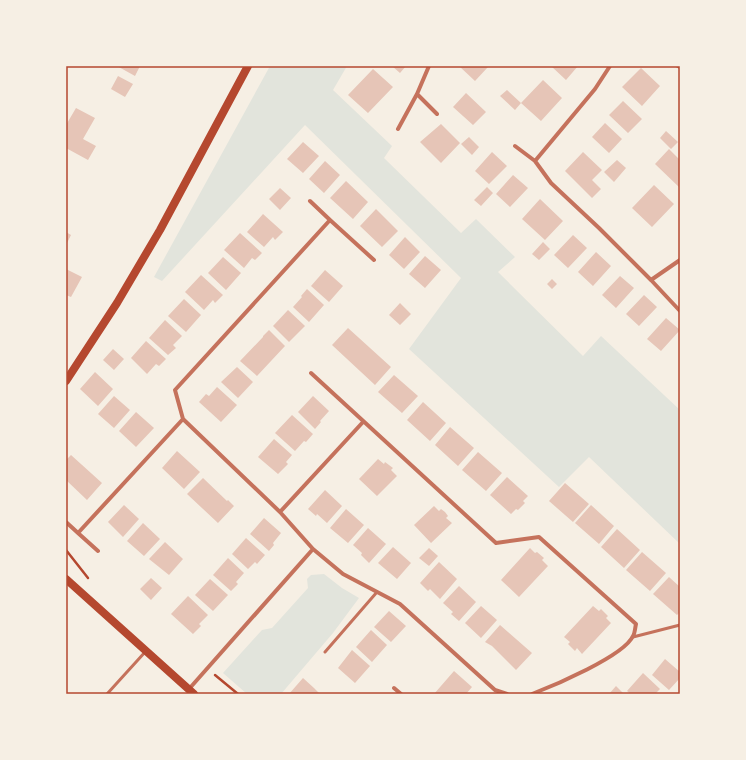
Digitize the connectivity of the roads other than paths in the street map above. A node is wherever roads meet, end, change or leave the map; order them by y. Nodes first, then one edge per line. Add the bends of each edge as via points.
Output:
1 (248, 66) edge
2 (429, 66) edge
3 (610, 66) edge
4 (417, 94) junction
5 (437, 114) dead end
6 (398, 129) dead end
7 (515, 146) dead end
8 (535, 161) junction
9 (310, 201) dead end
10 (330, 220) junction
11 (374, 260) dead end
12 (680, 260) edge
13 (651, 280) junction
14 (680, 311) edge
15 (311, 373) dead end
16 (66, 380) edge
17 (183, 419) junction
18 (363, 422) junction
19 (280, 512) junction
20 (66, 522) edge
21 (78, 533) junction
22 (313, 548) junction
23 (98, 551) dead end
24 (66, 579) edge
25 (377, 592) junction
26 (680, 625) edge
27 (633, 637) junction
28 (146, 650) junction
29 (325, 652) dead end
30 (394, 688) dead end
31 (110, 690) junction
32 (192, 692) edge
33 (493, 692) edge
34 (107, 694) edge
35 (114, 694) edge
36 (401, 694) edge
37 (507, 694) edge
38 (532, 694) edge

1 - 16 main road via 160,230 117,303
2 - 4 street
3 - 8 street via 595,89
4 - 5 street
4 - 6 street
7 - 8 street
8 - 13 street via 551,183
9 - 10 street
10 - 11 street
10 - 17 street via 175,390
12 - 13 street
13 - 14 street
15 - 18 street
17 - 19 street
17 - 21 street
18 - 19 street
18 - 27 street via 496,543 539,537 636,624
19 - 22 street
20 - 21 street
21 - 23 street
22 - 25 street via 344,574
22 - 32 street via 207,668
24 - 28 main road
25 - 29 lane
25 - 33 street via 400,604
26 - 27 lane
27 - 38 street via 617,653
28 - 31 lane
28 - 32 main road
30 - 36 street
31 - 34 lane
31 - 35 lane
33 - 37 street

